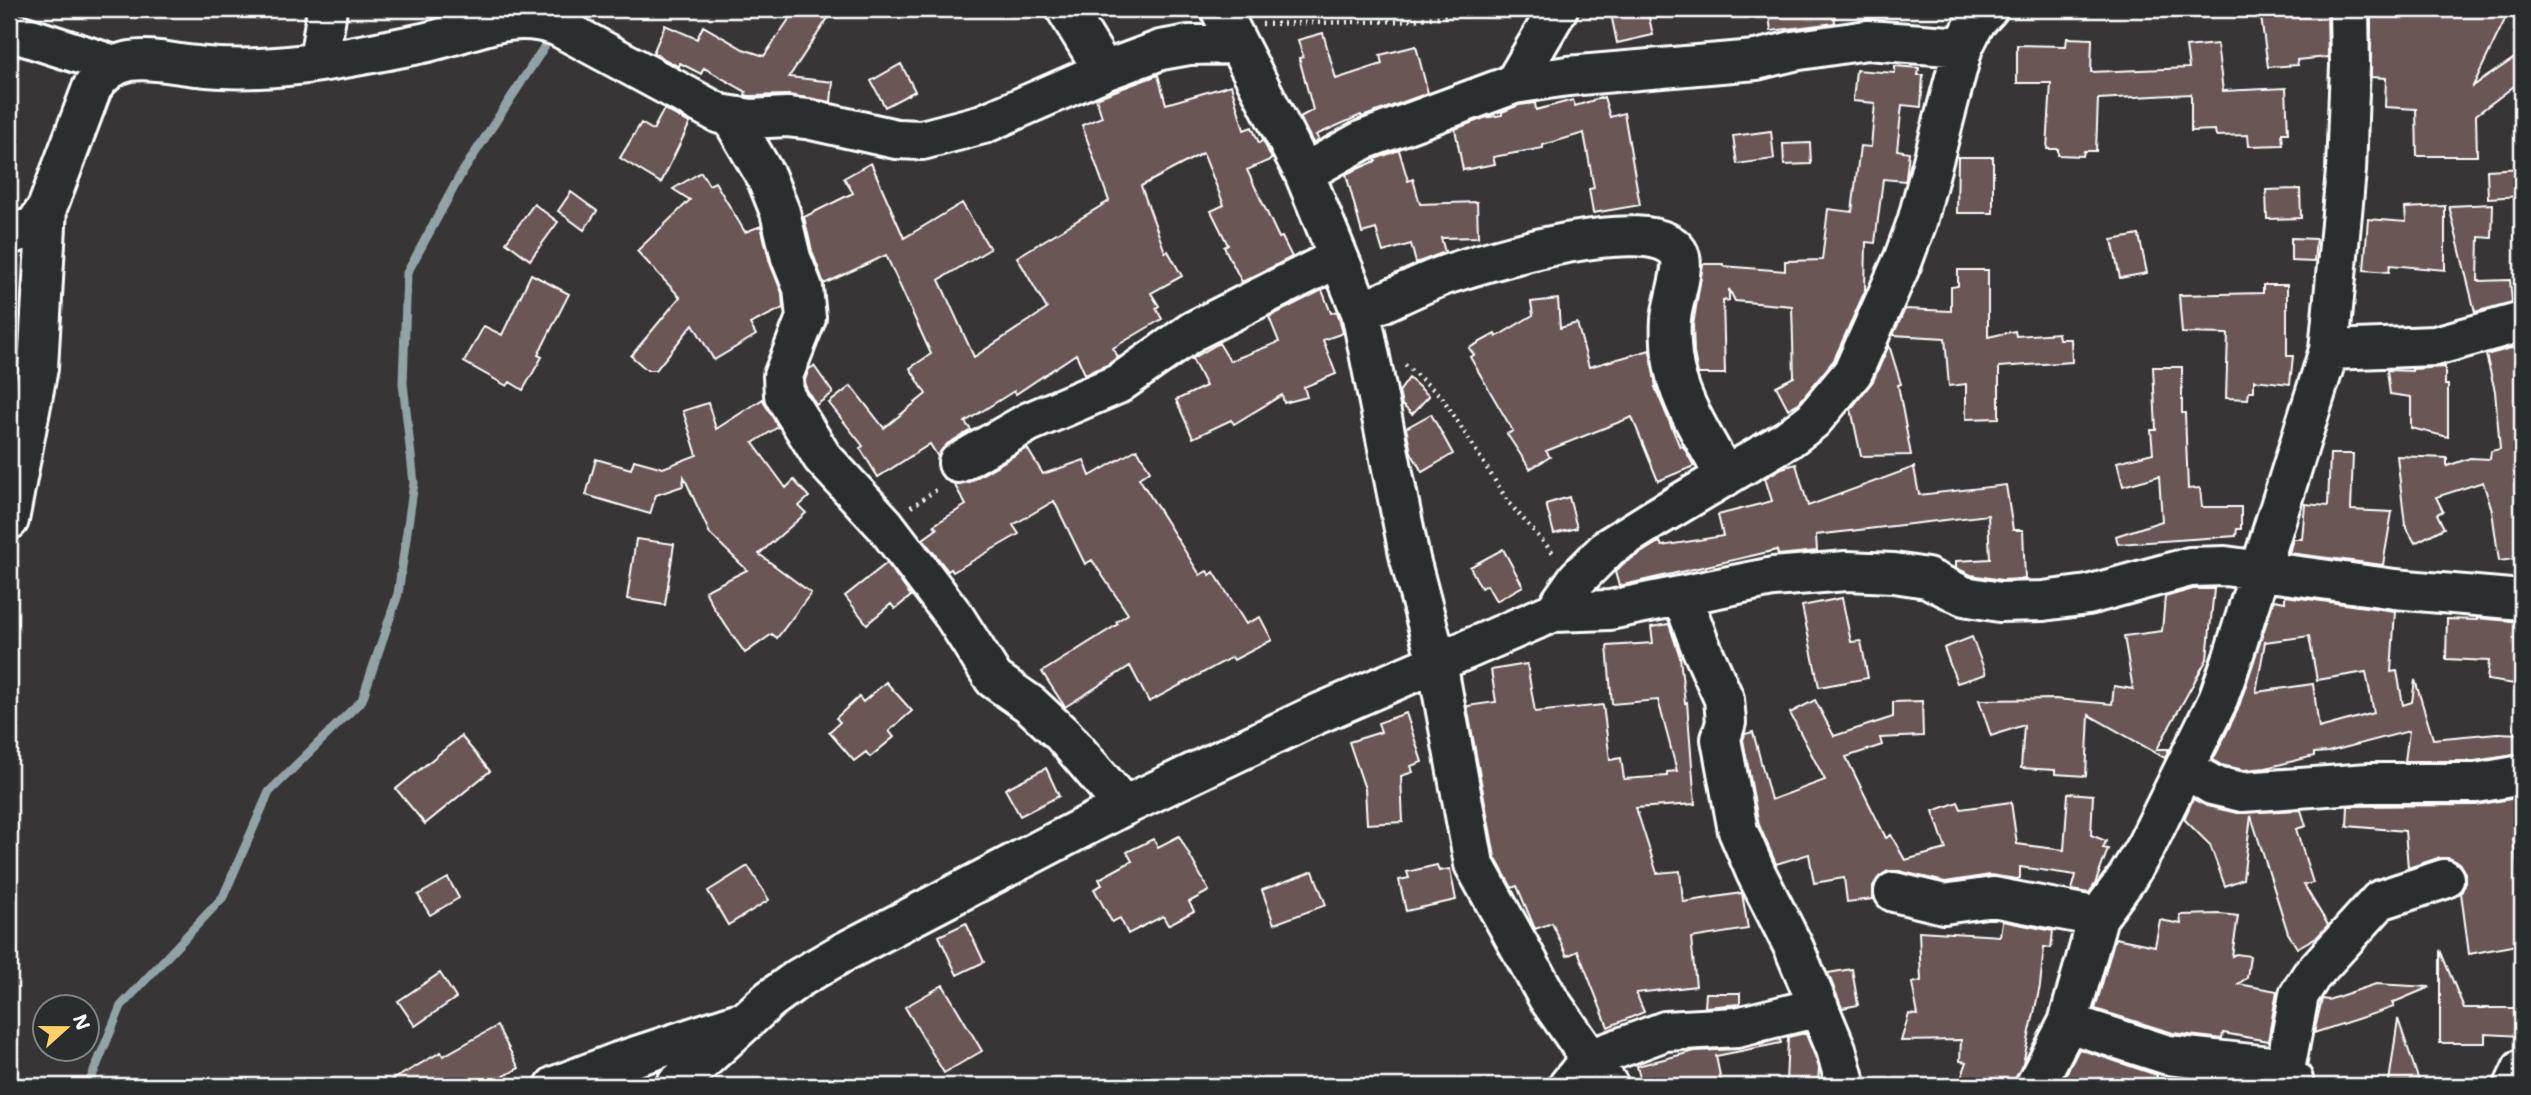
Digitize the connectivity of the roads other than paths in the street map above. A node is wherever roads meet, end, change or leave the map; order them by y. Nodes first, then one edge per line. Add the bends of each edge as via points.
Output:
1 (327, 9) edge
2 (1066, 9) edge
3 (1558, 9) edge
4 (1988, 9) edge
5 (2349, 9) edge
6 (1228, 26) edge
7 (9, 31) edge
8 (1963, 47) junction
9 (319, 61) junction
10 (114, 65) junction
11 (1104, 71) junction
12 (1514, 84) junction
13 (731, 117) junction
14 (1304, 173) junction
15 (47, 208) junction
16 (9, 235) edge
17 (1338, 258) junction
18 (2522, 323) edge
19 (1364, 327) junction
20 (2329, 350) junction
21 (958, 463) road end
22 (1725, 477) junction
23 (9, 520) edge
24 (2260, 572) junction
25 (1682, 596) junction
26 (2522, 600) edge
27 (1554, 612) junction
28 (1437, 662) junction
29 (2185, 768) junction
30 (2522, 775) edge
31 (1124, 806) junction
32 (2444, 879) dead end
33 (1894, 892) dead end
34 (2098, 917) junction
35 (1819, 1007) junction
36 (748, 1019) junction
37 (2068, 1023) junction
38 (2522, 1069) edge
39 (1589, 1077) edge
40 (2289, 1078) edge
41 (555, 1086) edge
42 (675, 1086) edge
43 (1846, 1086) edge
44 (2035, 1086) edge
45 (2514, 1086) edge

1 - 9 street
2 - 11 street
3 - 12 street
4 - 8 street
5 - 20 street via 2346,171
6 - 11 street via 1189,45
6 - 14 street
7 - 10 street
8 - 12 street via 1867,40 1756,60
8 - 22 street via 1917,222 1853,372 1814,421
9 - 10 street via 241,68 150,59
9 - 13 street via 422,44 503,21 539,19
10 - 15 street via 92,89
11 - 13 street via 983,124 922,140 896,139 807,119
12 - 14 street via 1363,140
13 - 31 street via 766,177 803,288 806,318 782,376 784,395 822,457 885,525 954,616 994,679 1063,735
14 - 17 street
15 - 16 street via 35,226
15 - 23 street via 37,368
17 - 19 street
17 - 21 street via 1193,331 1118,384 1029,422
18 - 20 street via 2435,346
19 - 22 street via 1447,275 1552,244 1619,236 1671,245 1679,253 1681,265 1671,319 1672,357 1681,395
19 - 28 street via 1410,559
20 - 24 street
22 - 27 street via 1609,547 1577,579
24 - 25 street via 2190,567 2088,595 2043,601 2000,602 1964,596 1927,578 1846,571 1773,577
24 - 26 street
24 - 29 street via 2217,702
25 - 27 street via 1610,610
25 - 35 street via 1724,699 1726,722 1721,739 1738,831
27 - 28 street
28 - 31 street
28 - 39 street via 1474,863
29 - 30 street via 2212,785 2242,792 2369,783 2476,783
29 - 34 street via 2140,857
31 - 36 street via 844,952 799,978
32 - 40 street via 2381,900 2311,976 2299,995
33 - 34 street via 1944,904 1993,897
34 - 37 street
35 - 39 street via 1737,1027 1665,1031
35 - 43 street
36 - 41 street
36 - 42 street
37 - 40 street via 2168,1055
37 - 44 street
38 - 45 street

